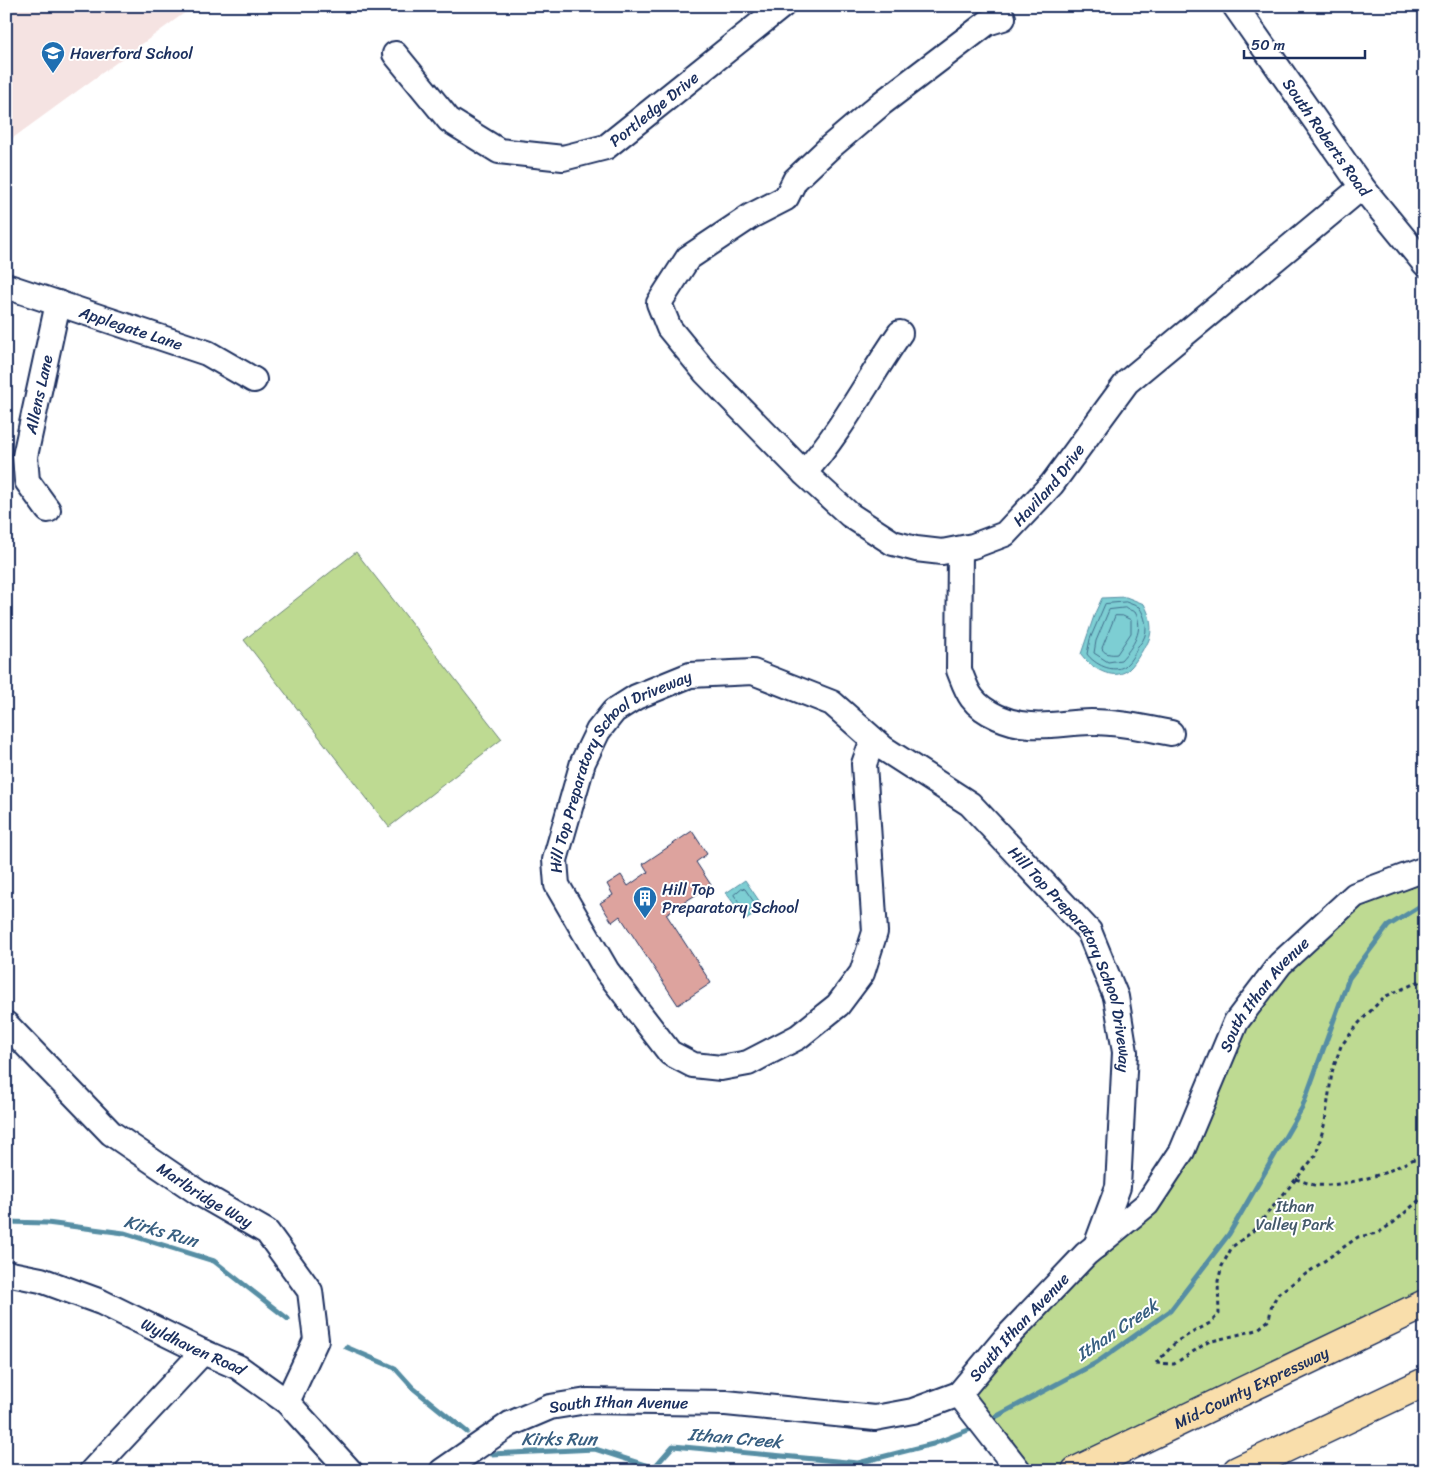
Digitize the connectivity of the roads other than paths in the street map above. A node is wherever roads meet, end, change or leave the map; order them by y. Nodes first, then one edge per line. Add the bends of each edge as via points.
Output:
1 (782, 6) edge
2 (1238, 7) edge
3 (1003, 18) dead end
4 (395, 54) dead end
5 (1362, 187) junction
6 (1425, 264) edge
7 (6, 286) edge
8 (58, 303) junction
9 (900, 333) dead end
10 (254, 380) dead end
11 (804, 473) junction
12 (48, 510) dead end
13 (960, 549) junction
14 (1171, 733) dead end
15 (873, 739) junction
16 (1425, 869) edge
17 (6, 1024) edge
18 (1096, 1246) junction
19 (6, 1272) edge
20 (1425, 1304) edge
21 (203, 1352) junction
22 (1425, 1382) edge
23 (959, 1394) junction
24 (286, 1402) junction
25 (92, 1471) edge
26 (350, 1471) edge
27 (442, 1471) edge
28 (1020, 1471) edge
29 (1076, 1471) edge
30 (1237, 1471) edge

1 - 4 street, Portledge Drive via 606,147 563,158 499,151 449,120
2 - 5 street, South Roberts Road
3 - 11 street, Haviland Drive via 987,23 882,103 795,180 786,198 751,216 688,258 659,303 669,328 705,372
5 - 6 street, South Roberts Road
5 - 13 street, Haviland Drive via 1127,382 1052,484 1005,534
7 - 8 street, Applegate Lane
8 - 10 street, Applegate Lane via 207,353
8 - 12 street, Allens Lane via 25,456 27,480
9 - 11 street via 820,456
11 - 13 street, Haviland Drive via 850,516 893,543 942,552
13 - 14 street via 959,670 972,699 998,718 1030,726 1105,722
15 - 15 street, Hill Top Preparatory School Driveway via 832,703 752,672 690,675 636,697 614,711 598,731 583,762 555,860 558,885 606,971 670,1053 693,1065 721,1068 748,1063 798,1037 838,1005 862,973 875,932 864,764
15 - 18 street, Hill Top Preparatory School Driveway via 970,804 1088,930 1116,997 1125,1052 1118,1187
16 - 18 street, South Ithan Avenue via 1355,895 1280,964 1236,1022 1182,1151 1147,1204
17 - 24 street, Marlbridge Way via 111,1133 199,1193 267,1232 310,1291 316,1340
18 - 23 street, South Ithan Avenue via 1005,1339
19 - 21 street, Wyldhaven Road via 41,1280 101,1302
20 - 29 highway, Mid-County Expressway
21 - 24 street, Wyldhaven Road via 238,1367
21 - 25 street
22 - 30 highway
23 - 27 street, South Ithan Avenue via 913,1411 875,1418 726,1403 587,1401 550,1407 510,1424
23 - 28 street
24 - 26 street, Wyldhaven Road

